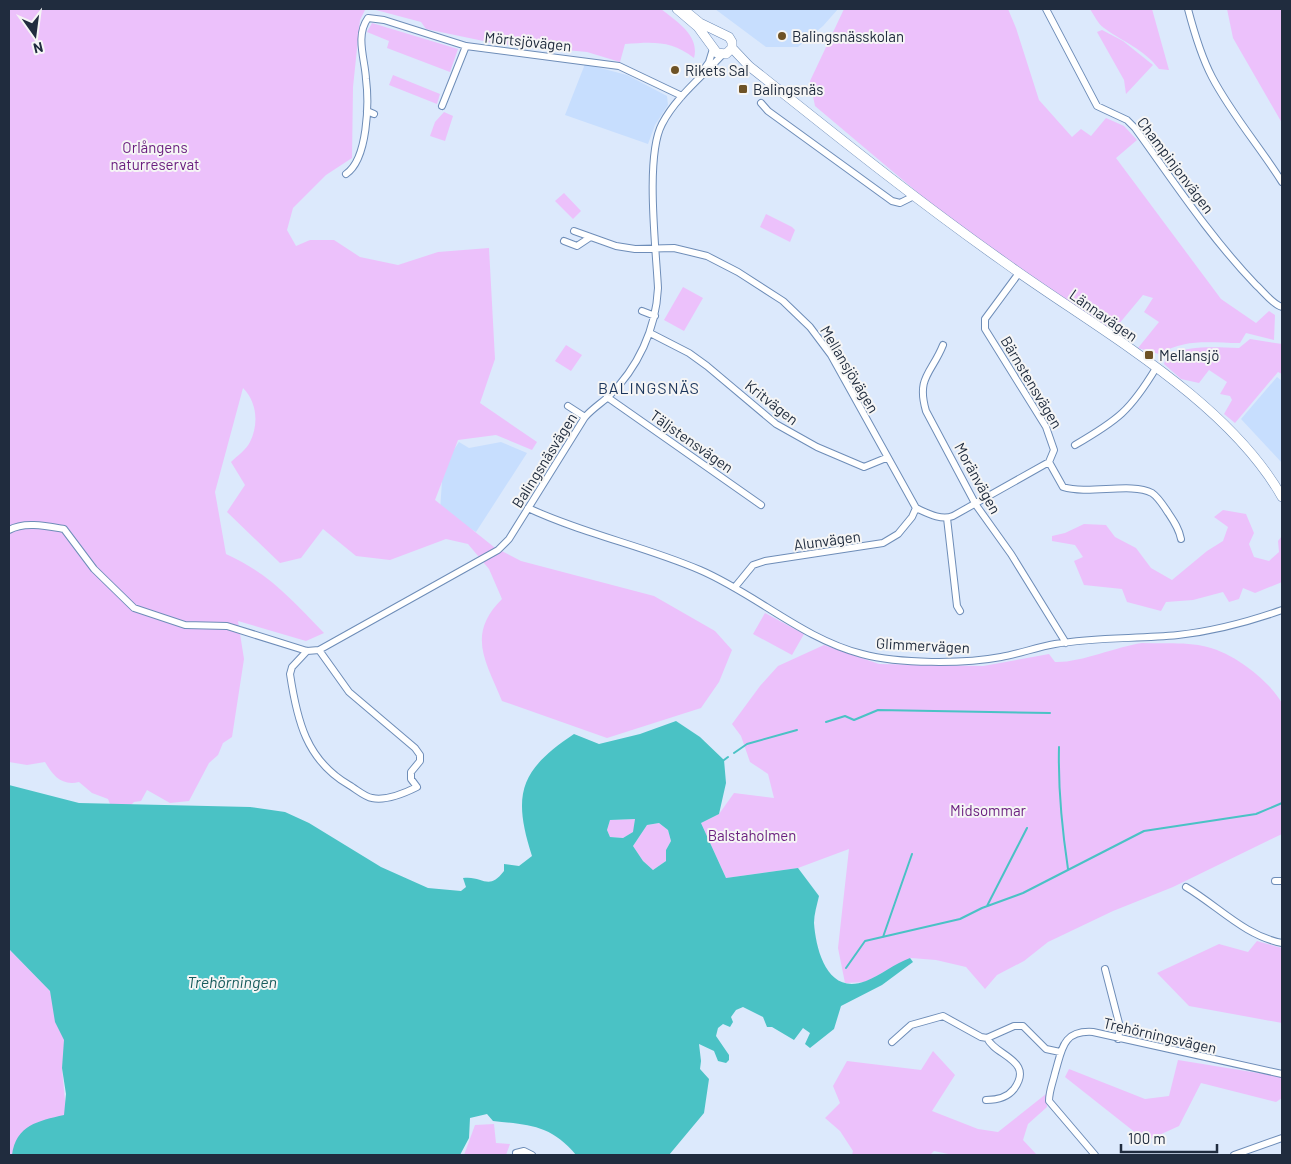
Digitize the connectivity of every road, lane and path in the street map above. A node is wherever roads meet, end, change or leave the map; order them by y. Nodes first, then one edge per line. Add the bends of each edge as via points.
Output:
1 (677, 9) edge
2 (684, 9) edge
3 (1046, 9) edge
4 (1188, 9) edge
5 (721, 35) junction
6 (466, 46) junction
7 (713, 47) junction
8 (727, 52) junction
9 (693, 86) junction
10 (682, 96) junction
11 (761, 103) dead end
12 (442, 106) dead end
13 (346, 174) dead end
14 (1282, 182) edge
15 (912, 197) junction
16 (574, 231) dead end
17 (590, 238) junction
18 (564, 241) dead end
19 (656, 249) junction
20 (1018, 273) junction
21 (1282, 306) edge
22 (642, 311) dead end
23 (655, 316) junction
24 (650, 333) junction
25 (943, 345) dead end
26 (1156, 368) junction
27 (607, 397) junction
28 (568, 406) dead end
29 (585, 418) junction
30 (1075, 445) dead end
31 (886, 458) junction
32 (1049, 462) junction
33 (1282, 497) edge
34 (762, 505) dead end
35 (976, 505) junction
36 (528, 508) junction
37 (916, 508) junction
38 (947, 518) junction
39 (9, 530) edge
40 (1181, 539) dead end
41 (735, 587) junction
42 (1282, 610) edge
43 (960, 611) dead end
44 (1066, 643) junction
45 (319, 650) junction
46 (308, 651) junction
47 (1186, 887) dead end
48 (1282, 943) edge
49 (1105, 969) dead end
50 (987, 1038) junction
51 (1118, 1038) junction
52 (892, 1042) dead end
53 (1060, 1052) junction
54 (1282, 1074) edge
55 (986, 1100) dead end
56 (1282, 1138) edge
57 (516, 1153) dead end
58 (532, 1155) edge
59 (1095, 1155) edge
60 (1234, 1155) edge

1 - 7 main road, Lännavägen via 698,27
2 - 5 main road, Lännavägen
3 - 21 street, Champinjonvägen via 1097,106 1127,120 1135,128 1218,242 1261,290
4 - 14 street via 1195,37 1211,75
5 - 7 main road via 714,39
5 - 8 main road, Lännavägen via 731,39
6 - 10 street, Mörtsjövägen via 618,66
6 - 12 street
6 - 13 street, Mörtsjövägen via 368,18 362,30 361,44 370,113 360,152 353,168
7 - 8 main road, Lännavägen
7 - 9 street, Balingsnäsvägen via 709,62
8 - 9 street, Balingsnäsvägen
8 - 15 main road, Lännavägen via 749,66
9 - 10 street, Balingsnäsvägen
10 - 19 street, Balingsnäsvägen via 662,125 654,150
11 - 15 street via 892,202 900,203
15 - 20 main road, Lännavägen
16 - 17 street, Mellansjövägen
17 - 18 street, Mellansjövägen via 577,246
17 - 19 street, Mellansjövägen via 623,248
19 - 23 street, Balingsnäsvägen via 658,288
19 - 31 street, Mellansjövägen via 708,256 790,307 821,340
20 - 26 main road, Lännavägen
20 - 32 street, Bärnstensvägen via 985,319 985,329 1049,432 1054,450
22 - 23 street
23 - 24 street, Balingsnäsvägen
24 - 27 street, Balingsnäsvägen via 631,369
24 - 31 street, Kritvägen via 689,353 776,424 805,441 864,467
25 - 35 street, Moränvägen via 924,379 923,400
26 - 30 street via 1129,409
26 - 33 main road, Lännavägen via 1242,441 1270,475
27 - 29 street, Balingsnäsvägen
27 - 34 street, Täljstensvägen
28 - 29 street
29 - 36 street, Balingsnäsvägen
31 - 37 street, Mellansjövägen
32 - 35 street
32 - 40 street via 1063,487 1076,491 1127,490 1152,494 1161,502 1179,530
35 - 38 street
35 - 44 street, Moränvägen via 1011,554
36 - 41 street, Glimmervägen via 556,522 699,570
36 - 45 street, Balingsnäsvägen via 498,550
37 - 38 street
37 - 41 street, Alunvägen via 891,541 765,561 754,565
38 - 43 street
39 - 46 street, Balingsnäsvägen via 42,525 64,529 94,568 134,608 185,625 227,626
41 - 44 street, Glimmervägen via 814,635 862,654 908,660 973,661
42 - 44 street, Glimmervägen via 1222,629
45 - 46 street, Balingsnäsvägen
45 - 46 street via 349,692 415,748 420,761 411,772 411,779 417,787 372,798 332,775 312,751 299,716 290,674 292,667
47 - 48 street via 1244,928
49 - 51 street via 1120,1028
50 - 52 street via 942,1016 911,1025
50 - 53 street via 1014,1026 1023,1026 1046,1049
50 - 55 street via 992,1046 1011,1057 1018,1066 1019,1076 1013,1090 997,1100
51 - 53 street, Trehörningsvägen via 1083,1032 1071,1036
51 - 54 street, Trehörningsvägen
53 - 59 street, Trehörningsvägen via 1049,1101
56 - 60 street
57 - 58 street via 524,1150

